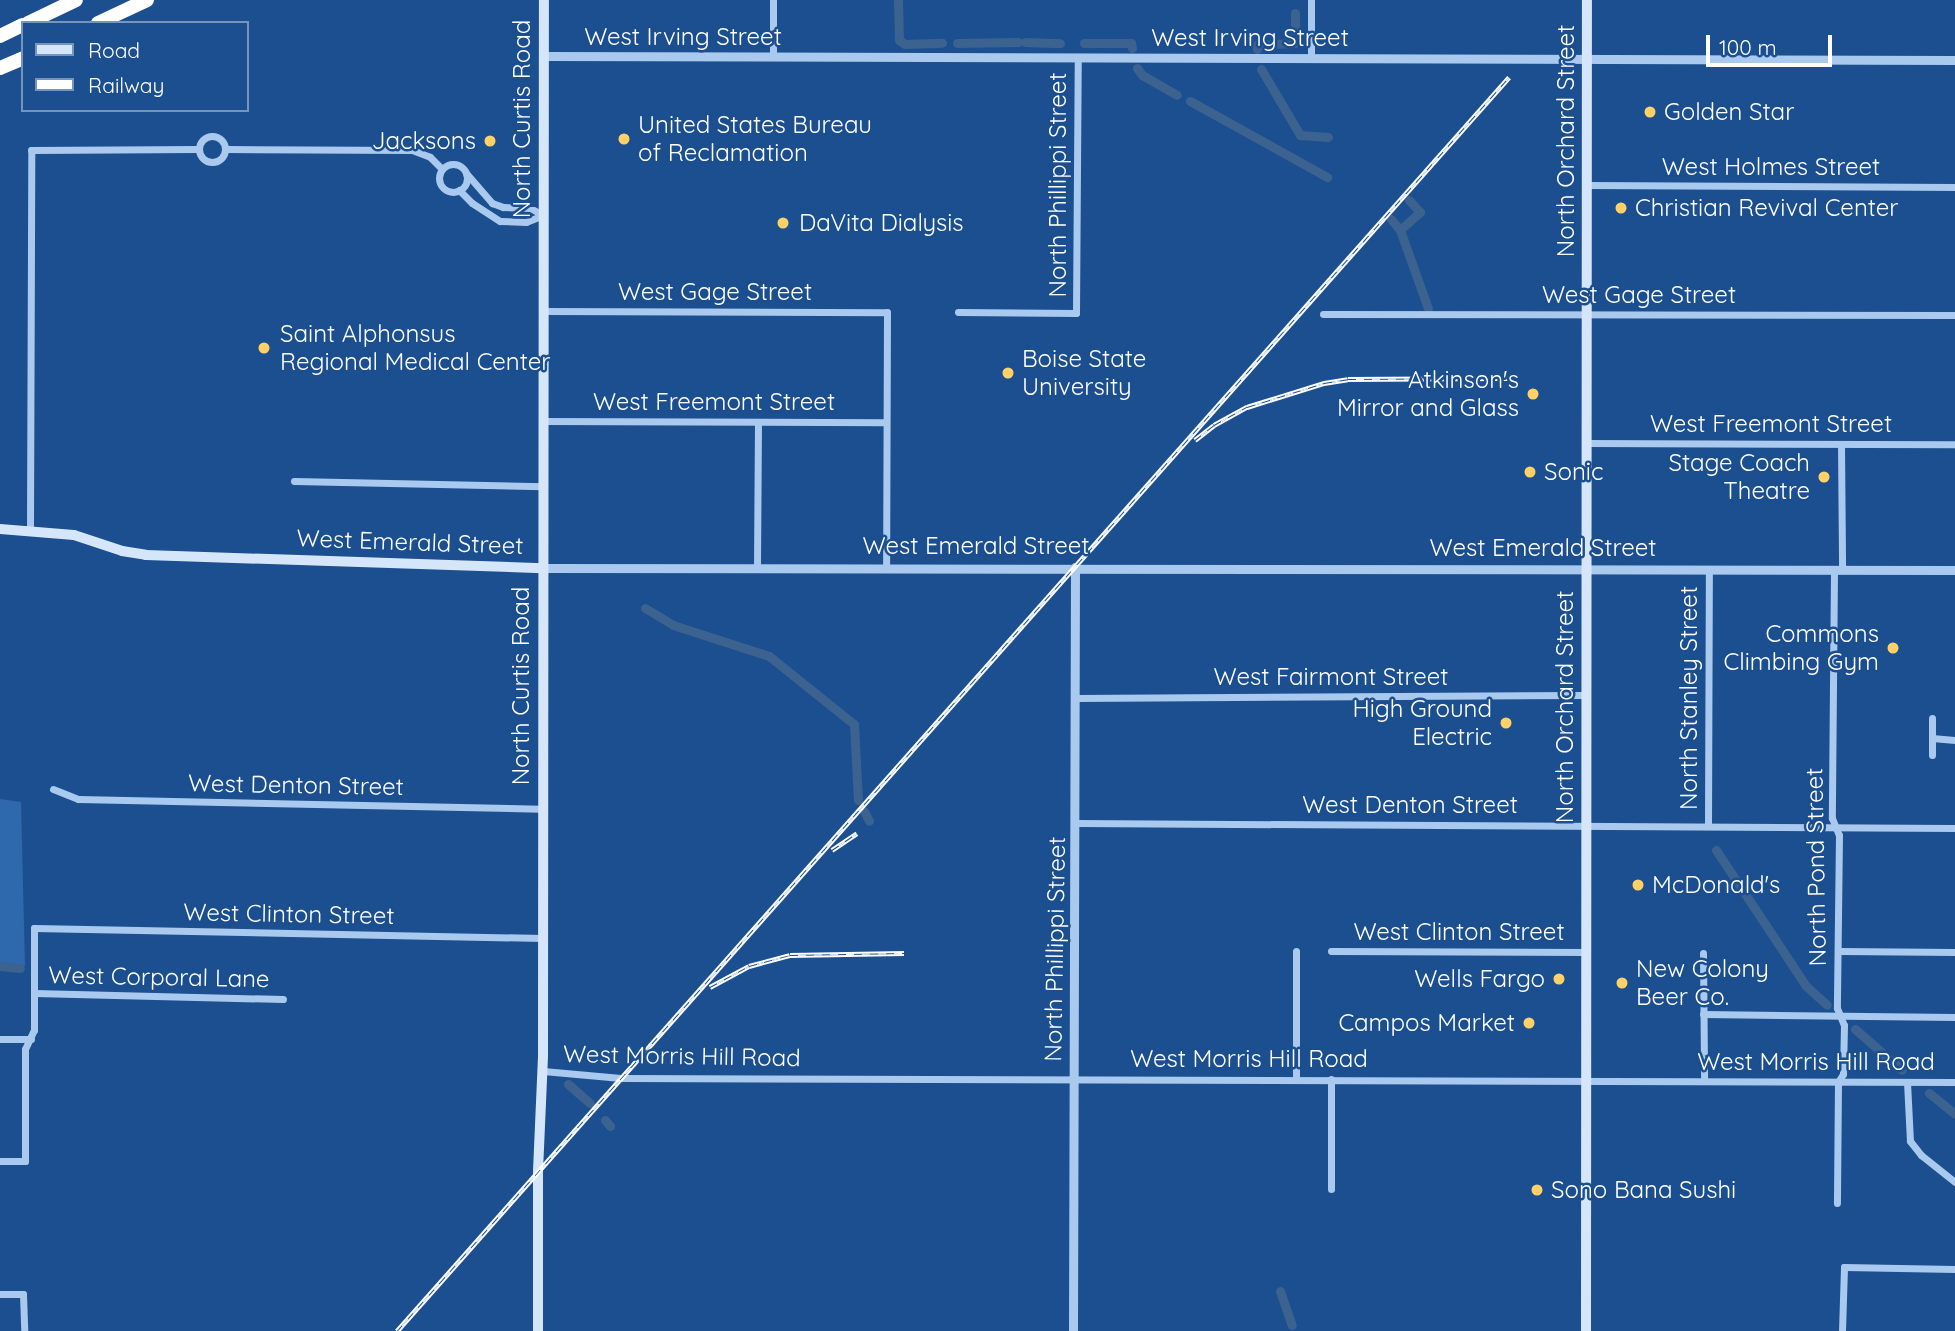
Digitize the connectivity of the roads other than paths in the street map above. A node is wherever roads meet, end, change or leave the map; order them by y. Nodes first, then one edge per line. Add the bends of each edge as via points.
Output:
1 (76, 0) edge
2 (146, 0) edge
3 (155, 0) edge
4 (544, 0) edge
5 (773, 0) edge
6 (1311, 0) edge
7 (1587, 0) edge
8 (127, 9) junction
9 (32, 21) edge
10 (102, 21) edge
11 (21, 26) edge
12 (0, 36) edge
13 (545, 56) junction
14 (773, 56) junction
15 (1077, 57) junction
16 (1311, 58) junction
17 (1587, 58) junction
18 (21, 59) edge
19 (1955, 60) edge
20 (0, 68) edge
21 (199, 149) junction
22 (226, 149) junction
23 (442, 169) junction
24 (466, 173) junction
25 (1587, 185) junction
26 (1955, 187) edge
27 (459, 190) junction
28 (543, 215) junction
29 (543, 311) junction
30 (958, 312) dead end
31 (1324, 314) dead end
32 (1587, 314) junction
33 (1955, 315) edge
34 (542, 421) junction
35 (758, 422) junction
36 (887, 422) junction
37 (1586, 443) junction
38 (1841, 444) junction
39 (1955, 444) edge
40 (294, 481) dead end
41 (543, 486) junction
42 (0, 528) edge
43 (30, 529) junction
44 (757, 566) junction
45 (886, 567) junction
46 (1075, 567) junction
47 (543, 568) junction
48 (1587, 569) junction
49 (1709, 569) junction
50 (1838, 570) junction
51 (1955, 570) edge
52 (1586, 695) junction
53 (1076, 698) junction
54 (1932, 718) dead end
55 (1932, 738) junction
56 (1955, 740) edge
57 (1932, 755) dead end
58 (52, 789) dead end
59 (541, 810) junction
60 (1076, 822) junction
61 (1586, 825) junction
62 (1708, 826) junction
63 (1836, 827) junction
64 (1955, 828) edge
65 (543, 938) junction
66 (1296, 951) dead end
67 (1331, 951) dead end
68 (1839, 951) junction
69 (1586, 952) junction
70 (1955, 952) edge
71 (1703, 953) dead end
72 (34, 993) junction
73 (283, 999) dead end
74 (1703, 1014) junction
75 (1840, 1016) junction
76 (1955, 1017) edge
77 (0, 1039) edge
78 (31, 1039) junction
79 (542, 1071) junction
80 (1072, 1078) junction
81 (1296, 1078) junction
82 (1331, 1079) junction
83 (1586, 1080) junction
84 (1704, 1080) junction
85 (1838, 1082) junction
86 (1908, 1082) junction
87 (1955, 1082) edge
88 (0, 1161) edge
89 (1955, 1182) edge
90 (1331, 1189) dead end
91 (1837, 1203) dead end
92 (1955, 1269) edge
93 (0, 1294) edge
94 (24, 1331) edge
95 (538, 1331) edge
96 (1073, 1331) edge
97 (1586, 1331) edge
98 (1842, 1331) edge

1 - 9 highway
2 - 8 highway
3 - 8 highway
4 - 13 main road, North Curtis Road
5 - 14 street
6 - 16 street
7 - 17 main road, North Orchard Street
8 - 10 highway
11 - 12 highway
13 - 14 street, West Irving Street
13 - 28 main road, North Curtis Road
14 - 15 street, West Irving Street
15 - 16 street, West Irving Street
15 - 30 street, North Phillippi Street via 1076,313
16 - 17 street, West Irving Street
17 - 19 street, West Irving Street
17 - 25 main road, North Orchard Street
18 - 20 highway
21 - 22 street via 205,137 215,136
21 - 22 street via 201,157 212,163 220,160
21 - 43 street via 31,149
22 - 23 street via 412,150 430,157
23 - 24 street via 456,164
23 - 27 street via 442,186
24 - 27 street via 466,183
24 - 28 street via 492,203 530,208
25 - 26 street, West Holmes Street
25 - 32 main road, North Orchard Street
27 - 28 street via 500,221 526,222
28 - 29 main road, North Curtis Road
29 - 34 main road, North Curtis Road
29 - 36 street, West Gage Street via 887,312
31 - 32 street, West Gage Street
32 - 33 street, West Gage Street
32 - 37 main road, North Orchard Street
34 - 35 street, West Freemont Street
34 - 41 main road, North Curtis Road
35 - 36 street, West Freemont Street
35 - 44 street
36 - 45 street
37 - 38 street, West Freemont Street
37 - 48 main road, North Orchard Street
38 - 39 street, West Freemont Street
38 - 50 street, North Pond Street
40 - 41 street
41 - 47 main road, North Curtis Road
42 - 43 main road, West Emerald Street
43 - 47 main road, West Emerald Street via 74,534 146,555
44 - 45 street, West Emerald Street
44 - 47 street, West Emerald Street
45 - 46 street, West Emerald Street
46 - 48 street, West Emerald Street
46 - 53 street, North Phillippi Street
47 - 59 main road, North Curtis Road
48 - 49 street, West Emerald Street
48 - 52 main road, North Orchard Street
49 - 50 street, West Emerald Street
49 - 62 street, North Stanley Street
50 - 51 street, West Emerald Street
50 - 63 street, North Pond Street via 1832,818
52 - 53 street, West Fairmont Street
52 - 61 main road, North Orchard Street
53 - 60 street, North Phillippi Street
54 - 55 street
55 - 56 street
55 - 57 street
58 - 59 street, West Denton Street via 78,799
59 - 65 main road, North Curtis Road
60 - 61 street, West Denton Street
60 - 80 street, North Phillippi Street
61 - 62 street, West Denton Street
61 - 69 main road, North Orchard Street
62 - 63 street, West Denton Street
63 - 64 street, West Denton Street
63 - 68 street, North Pond Street
65 - 72 street, West Clinton Street via 34,928
65 - 79 main road, North Curtis Road
66 - 81 street
67 - 69 street, West Clinton Street
68 - 70 street
68 - 75 street, North Pond Street
69 - 83 main road, North Orchard Street
71 - 74 street
72 - 73 street, West Corporal Lane
72 - 78 street
74 - 75 street
74 - 84 street
75 - 76 street
75 - 85 street, North Pond Street via 1844,1025 1843,1074
77 - 78 street
78 - 88 street via 25,1049 25,1161
79 - 80 street, West Morris Hill Road via 621,1079
79 - 95 main road, North Curtis Road
80 - 81 street, West Morris Hill Road
80 - 96 street, North Phillippi Street
81 - 82 street, West Morris Hill Road
82 - 83 street, West Morris Hill Road
82 - 90 street
83 - 84 street, West Morris Hill Road
83 - 97 main road, North Orchard Street
84 - 85 street, West Morris Hill Road
85 - 86 street, West Morris Hill Road
85 - 91 street, North Pond Street
86 - 87 street, West Morris Hill Road
86 - 89 street via 1910,1140
92 - 98 street via 1844,1267
93 - 94 street via 23,1294

